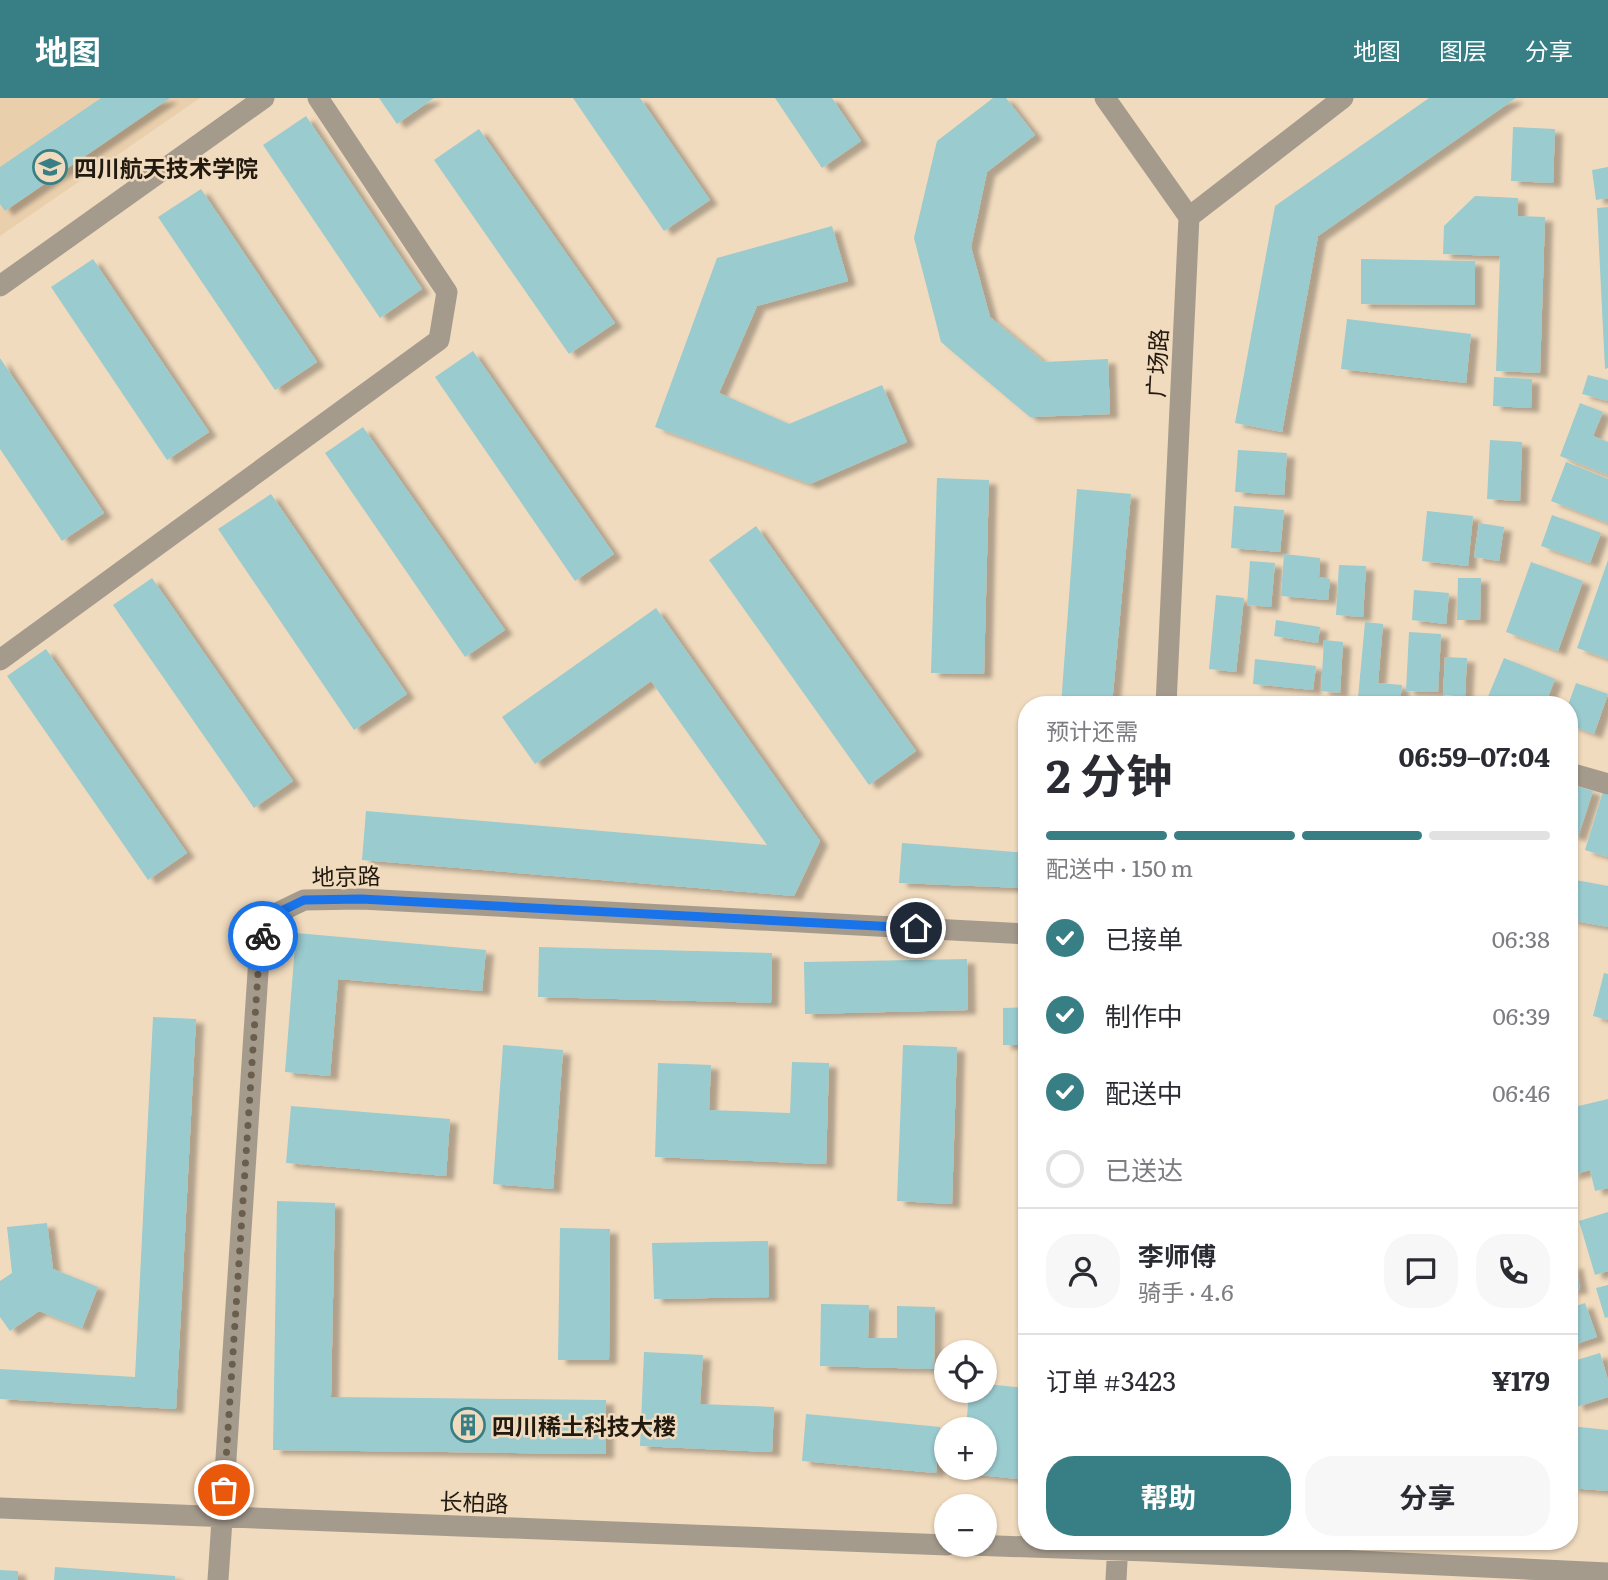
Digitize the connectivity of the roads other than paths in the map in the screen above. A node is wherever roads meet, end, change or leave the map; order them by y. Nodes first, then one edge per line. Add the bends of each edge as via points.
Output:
1 (264, 98) edge
2 (318, 98) edge
3 (1105, 98) edge
4 (1343, 98) edge
5 (1189, 217) junction
6 (0, 286) edge
7 (0, 660) edge
8 (1172, 696) edge
9 (1578, 776) edge
10 (1608, 785) edge
11 (1018, 934) edge
12 (0, 1508) edge
13 (222, 1517) junction
14 (934, 1544) edge
15 (997, 1545) edge
16 (1018, 1545) edge
17 (1118, 1550) edge
18 (1191, 1550) edge
19 (1608, 1573) edge
20 (218, 1580) edge
21 (1116, 1580) edge

1 - 6 street
2 - 7 street via 447,292 439,340
3 - 5 street
4 - 5 street
5 - 8 street, 广场路
9 - 10 street
11 - 13 street, 地京路 via 361,899 304,900 277,913 260,942
12 - 13 street, 长柏路
13 - 14 street, 长柏路
13 - 20 street, 地京路
15 - 16 street
17 - 21 street
18 - 19 street

